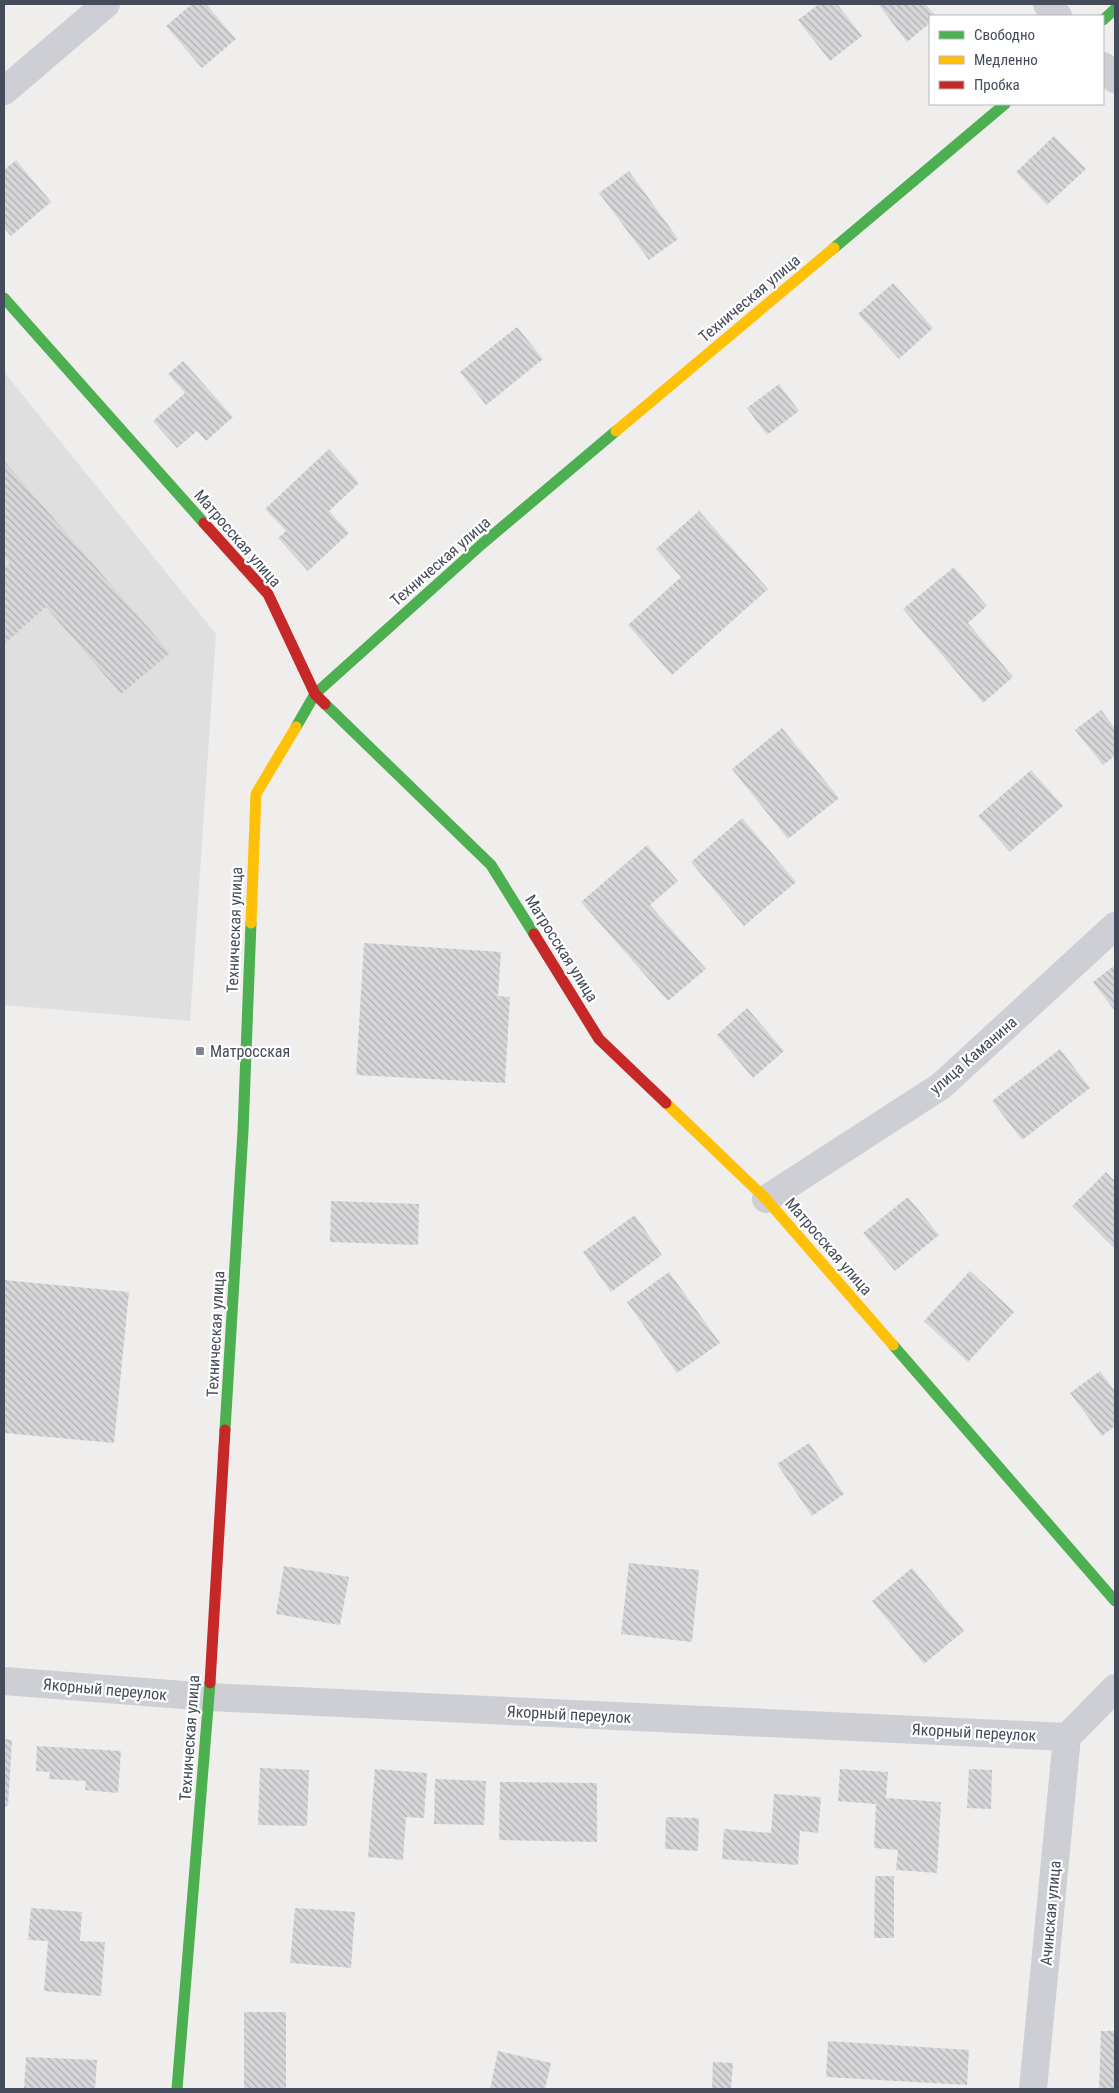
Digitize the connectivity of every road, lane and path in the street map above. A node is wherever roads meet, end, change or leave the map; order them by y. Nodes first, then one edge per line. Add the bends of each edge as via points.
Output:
1 (106, 4) edge
2 (1047, 4) edge
3 (1115, 9) edge
4 (1057, 15) edge
5 (1104, 19) edge
6 (1104, 67) edge
7 (1115, 79) edge
8 (4, 91) edge
9 (1004, 105) edge
10 (4, 298) edge
11 (315, 694) junction
12 (1115, 926) edge
13 (766, 1199) junction
14 (1115, 1600) edge
15 (4, 1680) edge
16 (1115, 1688) edge
17 (209, 1697) junction
18 (1067, 1737) junction
19 (177, 2089) edge
20 (1033, 2089) edge

1 - 8 street
2 - 4 street
3 - 5 street
6 - 7 street
9 - 11 street, Техническая улица via 482,544
10 - 11 street, Матросская улица via 268,594
11 - 13 street, Матросская улица via 491,865 600,1039
11 - 17 street, Техническая улица via 256,794 243,1131
12 - 13 street, улица Каманина via 941,1086
13 - 14 street, Матросская улица
15 - 17 street, Якорный переулок
16 - 18 street
17 - 18 street, Якорный переулок
17 - 19 street, Техническая улица
18 - 20 street, Ачинская улица

